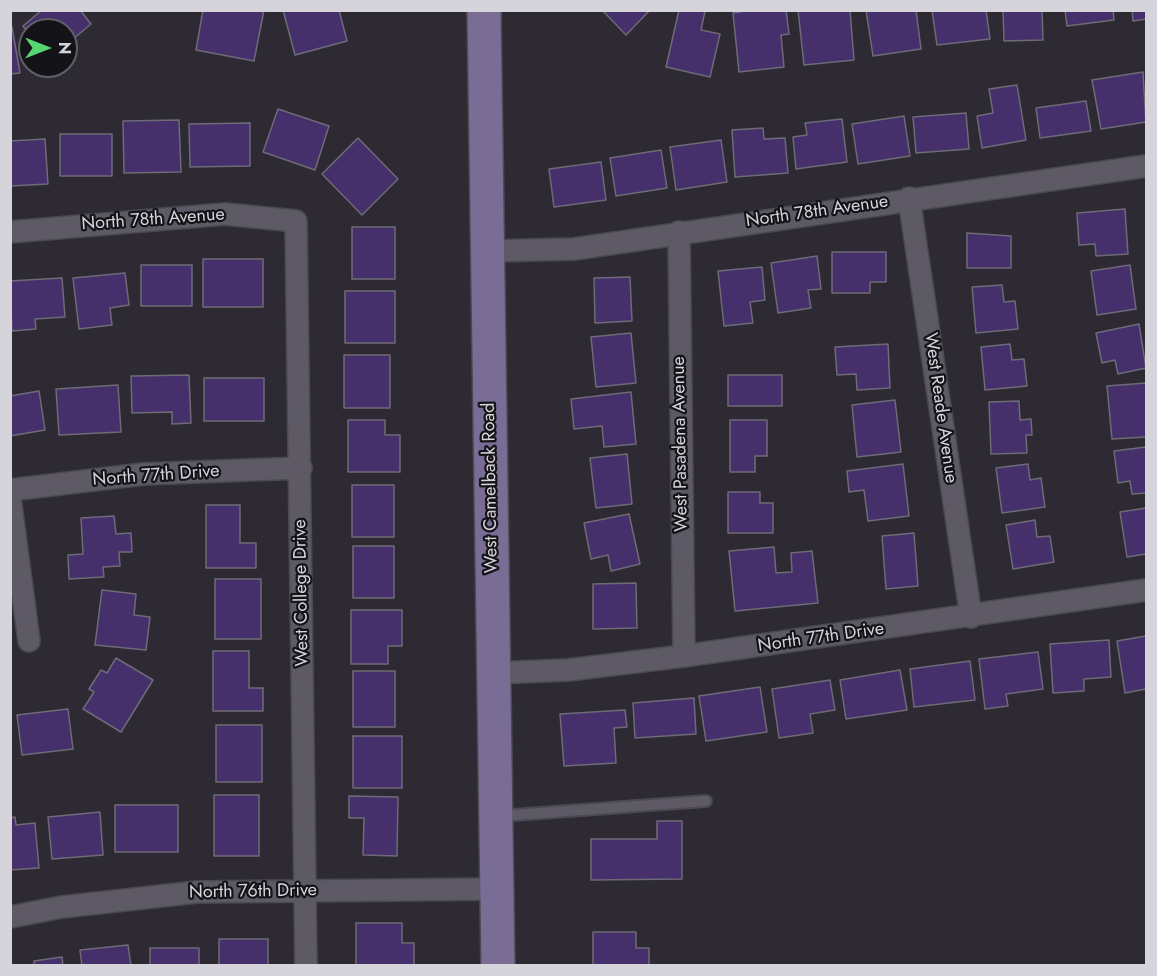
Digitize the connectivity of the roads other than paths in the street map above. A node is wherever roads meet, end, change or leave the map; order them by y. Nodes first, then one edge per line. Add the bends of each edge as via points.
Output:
1 (484, 10) edge
2 (1146, 166) edge
3 (909, 198) junction
4 (296, 221) joint
5 (10, 232) edge
6 (679, 232) junction
7 (488, 251) junction
8 (301, 468) junction
9 (10, 490) edge
10 (10, 498) edge
11 (1146, 590) edge
12 (971, 617) junction
13 (29, 641) dead end
14 (684, 656) junction
15 (494, 673) junction
16 (706, 801) dead end
17 (496, 816) junction
18 (496, 889) junction
19 (305, 890) junction
20 (10, 917) edge
21 (306, 966) edge
22 (498, 966) edge

1 - 7 main road, West Camelback Road
2 - 3 street, North 78th Avenue
3 - 6 street, North 78th Avenue
3 - 12 street, West Reade Avenue
4 - 5 street, North 78th Avenue via 225,214
4 - 8 street, West College Drive
6 - 7 street, North 78th Avenue via 574,249
6 - 14 street, West Pasadena Avenue
7 - 15 main road, West Camelback Road
8 - 9 street, North 77th Drive via 143,474
8 - 19 street, West College Drive
10 - 13 street
11 - 12 street, North 77th Drive
12 - 14 street, North 77th Drive
14 - 15 street, North 77th Drive via 568,670
15 - 17 main road, West Camelback Road
16 - 17 lane
17 - 18 main road, West Camelback Road
18 - 19 street, North 76th Drive
18 - 22 main road, West Camelback Road
19 - 20 street, North 76th Drive via 197,892 62,907
19 - 21 street, West College Drive

